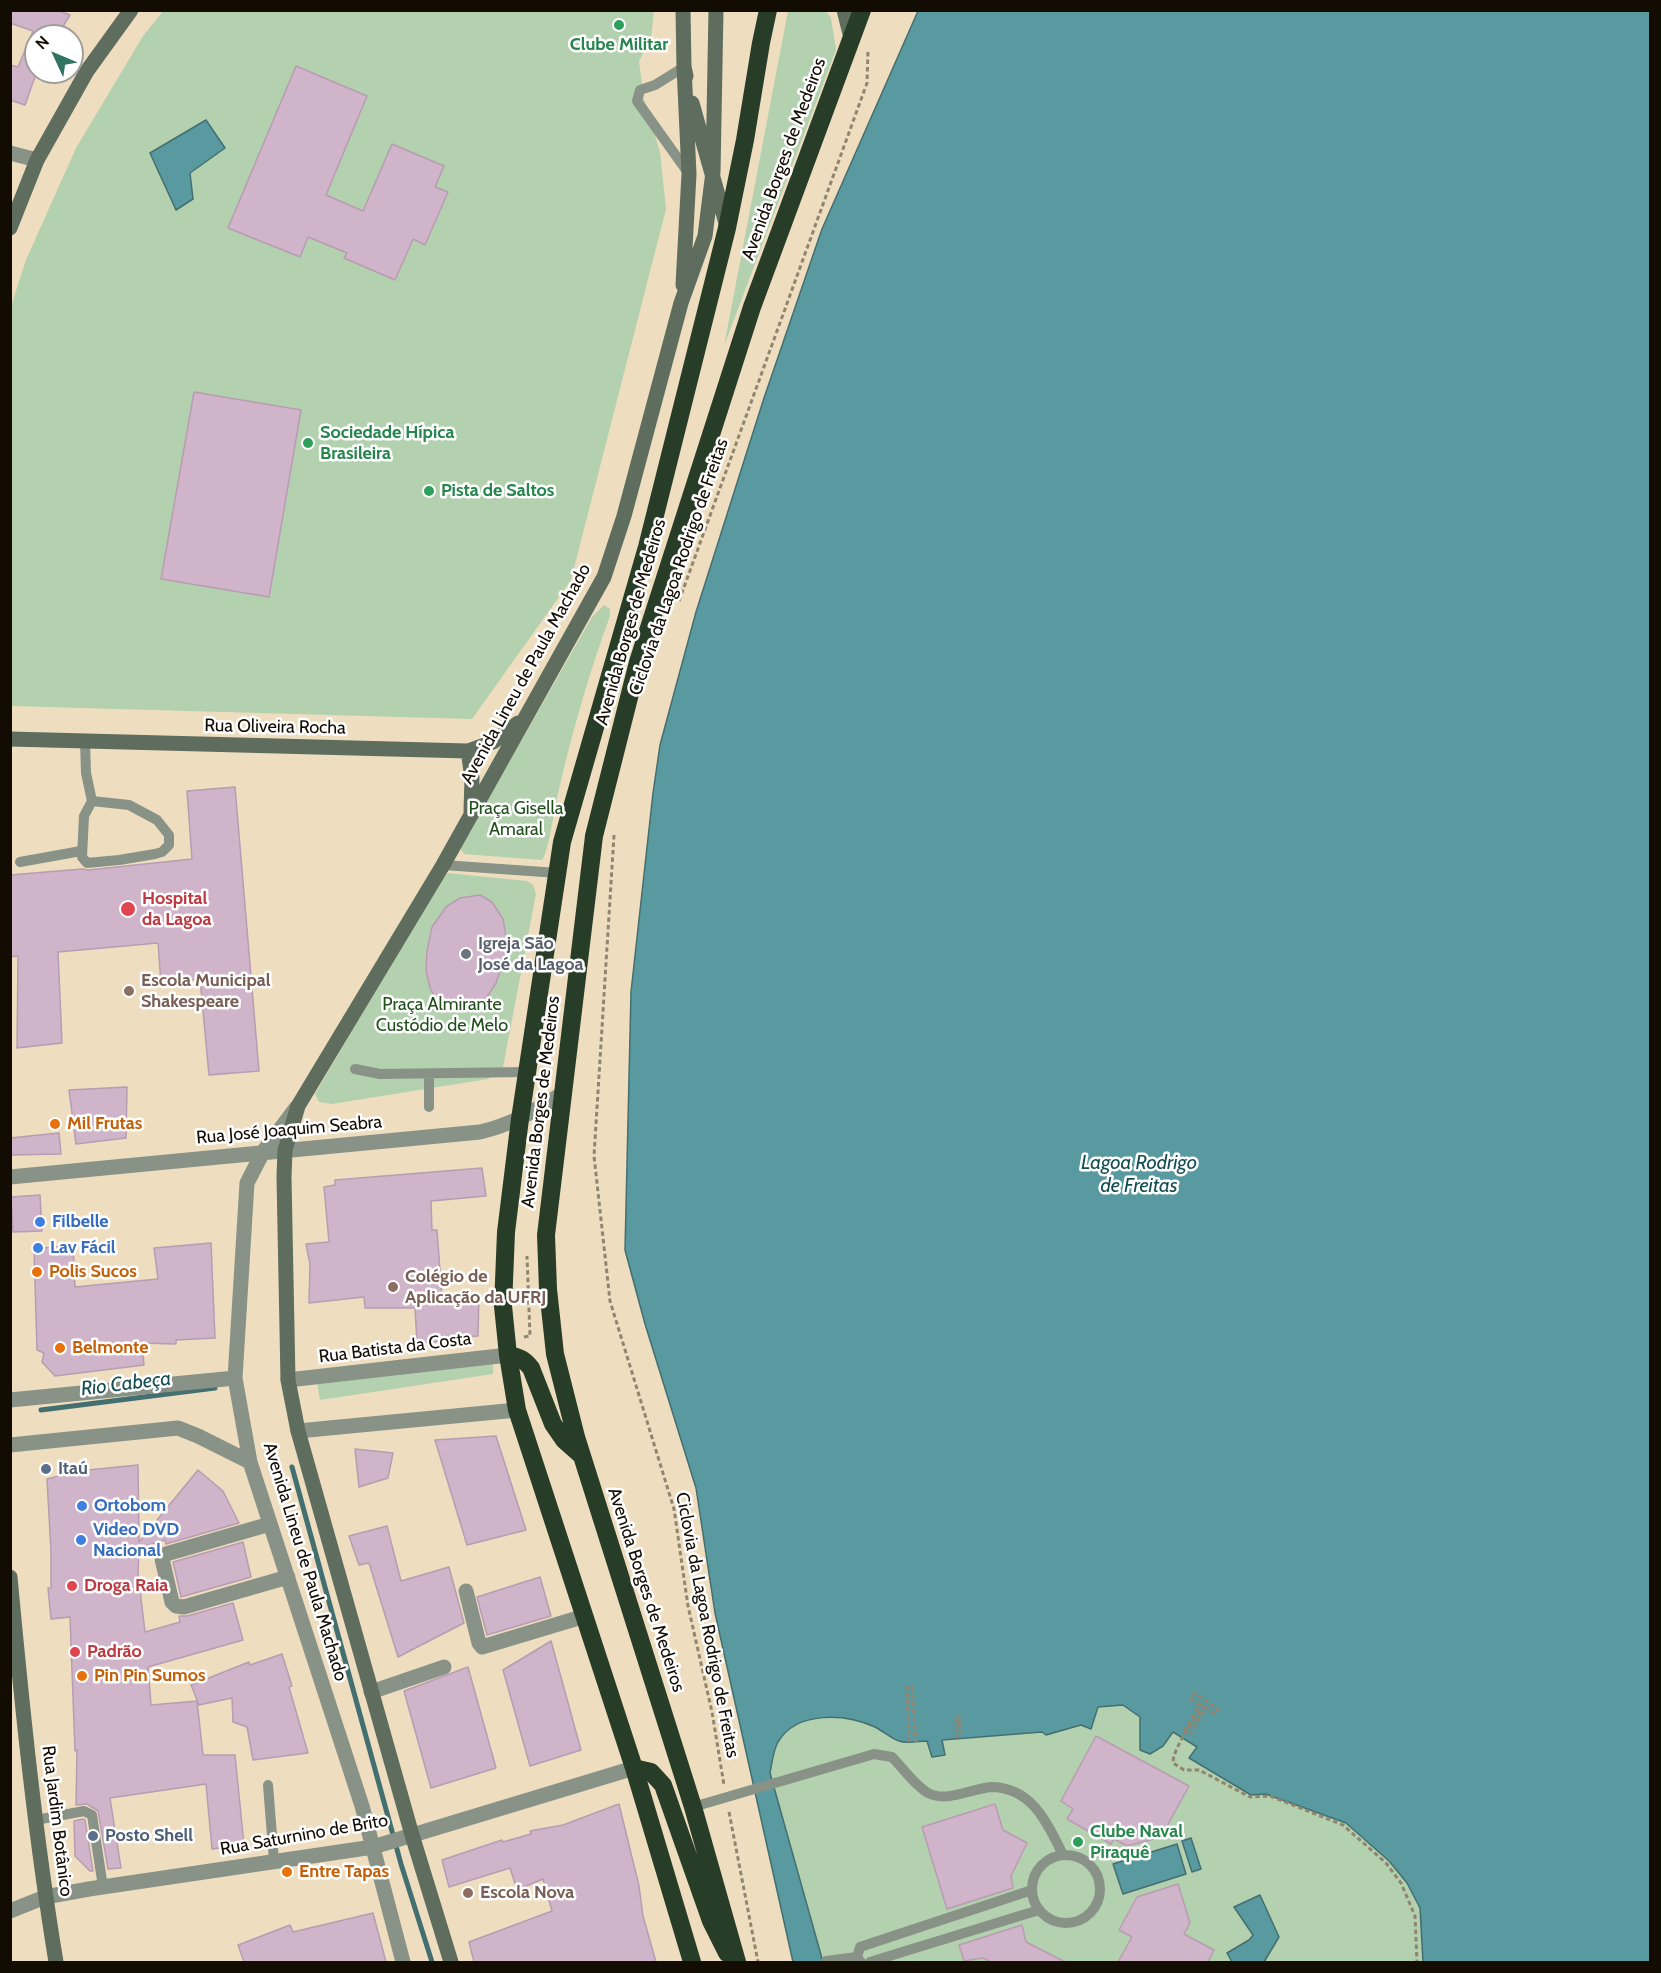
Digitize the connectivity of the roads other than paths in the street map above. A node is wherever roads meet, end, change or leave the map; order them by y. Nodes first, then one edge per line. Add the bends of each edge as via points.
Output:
1 (131, 10) edge
2 (683, 10) edge
3 (716, 10) edge
4 (768, 10) edge
5 (844, 10) edge
6 (862, 10) edge
7 (860, 39) junction
8 (684, 68) junction
9 (10, 153) edge
10 (37, 160) junction
11 (713, 172) junction
12 (689, 174) junction
13 (10, 228) edge
14 (727, 228) junction
15 (681, 303) junction
16 (527, 715) junction
17 (10, 739) edge
18 (85, 741) junction
19 (468, 751) junction
20 (92, 801) junction
21 (471, 814) junction
22 (81, 851) junction
23 (20, 862) dead end
24 (443, 865) junction
25 (558, 873) junction
26 (355, 1069) dead end
27 (527, 1072) junction
28 (429, 1075) junction
29 (562, 1094) junction
30 (298, 1106) junction
31 (429, 1107) dead end
32 (519, 1119) junction
33 (285, 1150) junction
34 (263, 1152) junction
35 (10, 1177) edge
36 (507, 1354) junction
37 (236, 1378) junction
38 (288, 1380) junction
39 (10, 1400) edge
40 (517, 1410) junction
41 (298, 1431) junction
42 (10, 1445) edge
43 (581, 1455) junction
44 (250, 1462) junction
45 (270, 1524) junction
46 (288, 1577) junction
47 (11, 1580) edge
48 (466, 1591) dead end
49 (585, 1616) junction
50 (14, 1661) edge
51 (444, 1667) dead end
52 (371, 1692) junction
53 (633, 1768) junction
54 (268, 1785) dead end
55 (693, 1807) junction
56 (36, 1820) junction
57 (410, 1836) junction
58 (375, 1846) junction
59 (1064, 1855) junction
60 (274, 1862) junction
61 (103, 1887) junction
62 (1032, 1890) junction
63 (45, 1897) junction
64 (974, 1910) junction
65 (1039, 1910) junction
66 (10, 1911) edge
67 (939, 1921) junction
68 (980, 1928) junction
69 (903, 1933) junction
70 (943, 1940) junction
71 (907, 1951) junction
72 (859, 1960) edge
73 (826, 1961) dead end
74 (56, 1962) edge
75 (403, 1962) edge
76 (450, 1962) edge
77 (692, 1962) edge
78 (732, 1962) edge
79 (737, 1962) edge
80 (870, 1962) edge

1 - 10 street via 87,72
2 - 8 street
3 - 11 street, Avenida Lineu de Paula Machado
4 - 14 highway, Avenida Borges de Medeiros
5 - 7 street
6 - 7 highway, Avenida Borges de Medeiros
7 - 29 highway, Avenida Borges de Medeiros via 752,307 638,662 594,836
8 - 11 street
8 - 12 street
8 - 12 lane via 640,90 637,100
9 - 10 street
10 - 13 street
11 - 14 street
11 - 15 street, Avenida Lineu de Paula Machado via 705,236
12 - 15 street
14 - 25 highway, Avenida Borges de Medeiros via 647,547 562,842
15 - 16 street, Avenida Lineu de Paula Machado via 604,577
16 - 19 street, Rua Oliveira Rocha via 499,739
16 - 21 street, Avenida Lineu de Paula Machado
17 - 18 street, Rua Oliveira Rocha
18 - 19 street, Rua Oliveira Rocha
18 - 20 lane
19 - 21 street
20 - 22 lane via 84,816
20 - 22 lane via 129,805 157,820 169,835 169,845 155,854 87,863
21 - 24 street, Avenida Lineu de Paula Machado
22 - 23 lane
24 - 25 lane
24 - 30 street, Avenida Lineu de Paula Machado
25 - 27 highway, Avenida Borges de Medeiros
26 - 28 lane
27 - 28 lane
27 - 32 highway, Avenida Borges de Medeiros
28 - 31 lane
29 - 32 street, Rua José Joaquim Seabra
29 - 43 highway, Avenida Borges de Medeiros via 546,1235 548,1289 555,1354
30 - 33 street, Avenida Lineu de Paula Machado
30 - 34 street, Avenida Lineu de Paula Machado
32 - 33 street, Rua José Joaquim Seabra via 480,1132
32 - 36 highway, Avenida Borges de Medeiros via 502,1306
33 - 34 street, Rua José Joaquim Seabra
33 - 38 street, Avenida Lineu de Paula Machado
34 - 35 street, Rua José Joaquim Seabra
34 - 37 street, Avenida Lineu de Paula Machado via 247,1183
36 - 38 street, Rua Batista da Costa
36 - 40 highway, Avenida Borges de Medeiros
36 - 43 highway via 523,1358 531,1368 553,1424
37 - 39 street
37 - 44 street, Avenida Lineu de Paula Machado
38 - 41 street, Avenida Lineu de Paula Machado
40 - 41 street
40 - 49 highway, Avenida Borges de Medeiros
41 - 52 street, Avenida Lineu de Paula Machado
42 - 44 street via 178,1428
43 - 55 highway, Avenida Borges de Medeiros
44 - 45 street, Avenida Lineu de Paula Machado
45 - 46 street, Avenida Lineu de Paula Machado
45 - 46 street via 166,1554 162,1559 172,1602 184,1607
46 - 58 street, Avenida Lineu de Paula Machado
47 - 50 street, Rua Jardim Botânico
48 - 49 street via 482,1647
49 - 53 highway, Avenida Borges de Medeiros
50 - 56 street, Rua Jardim Botânico
51 - 52 street
52 - 57 street, Avenida Lineu de Paula Machado
53 - 57 street, Rua Saturnino de Brito
53 - 77 highway, Avenida Borges de Medeiros
53 - 78 highway via 651,1772 663,1785 711,1921
54 - 60 lane
55 - 59 lane via 874,1754 885,1755 892,1757 927,1793 936,1796 948,1797 988,1787 1019,1794 1036,1806
55 - 79 highway, Avenida Borges de Medeiros
56 - 61 lane via 84,1811 92,1815
56 - 63 street, Rua Jardim Botânico
57 - 58 street, Rua Saturnino de Brito
57 - 76 street, Avenida Lineu de Paula Machado
58 - 60 street, Rua Saturnino de Brito
58 - 75 street, Avenida Lineu de Paula Machado
59 - 62 lane via 1044,1863 1033,1880
59 - 65 lane via 1084,1860 1092,1867 1098,1876 1099,1898 1094,1908 1077,1921 1056,1921
60 - 61 street, Rua Saturnino de Brito
61 - 63 street, Rua Saturnino de Brito
62 - 64 lane
62 - 65 lane
63 - 66 street, Rua Saturnino de Brito
63 - 74 street, Rua Jardim Botânico
64 - 67 lane
64 - 68 lane
65 - 68 lane
67 - 69 lane
67 - 70 lane
68 - 70 lane
69 - 71 lane
69 - 72 lane via 860,1947
70 - 71 lane
71 - 80 lane
72 - 73 lane

